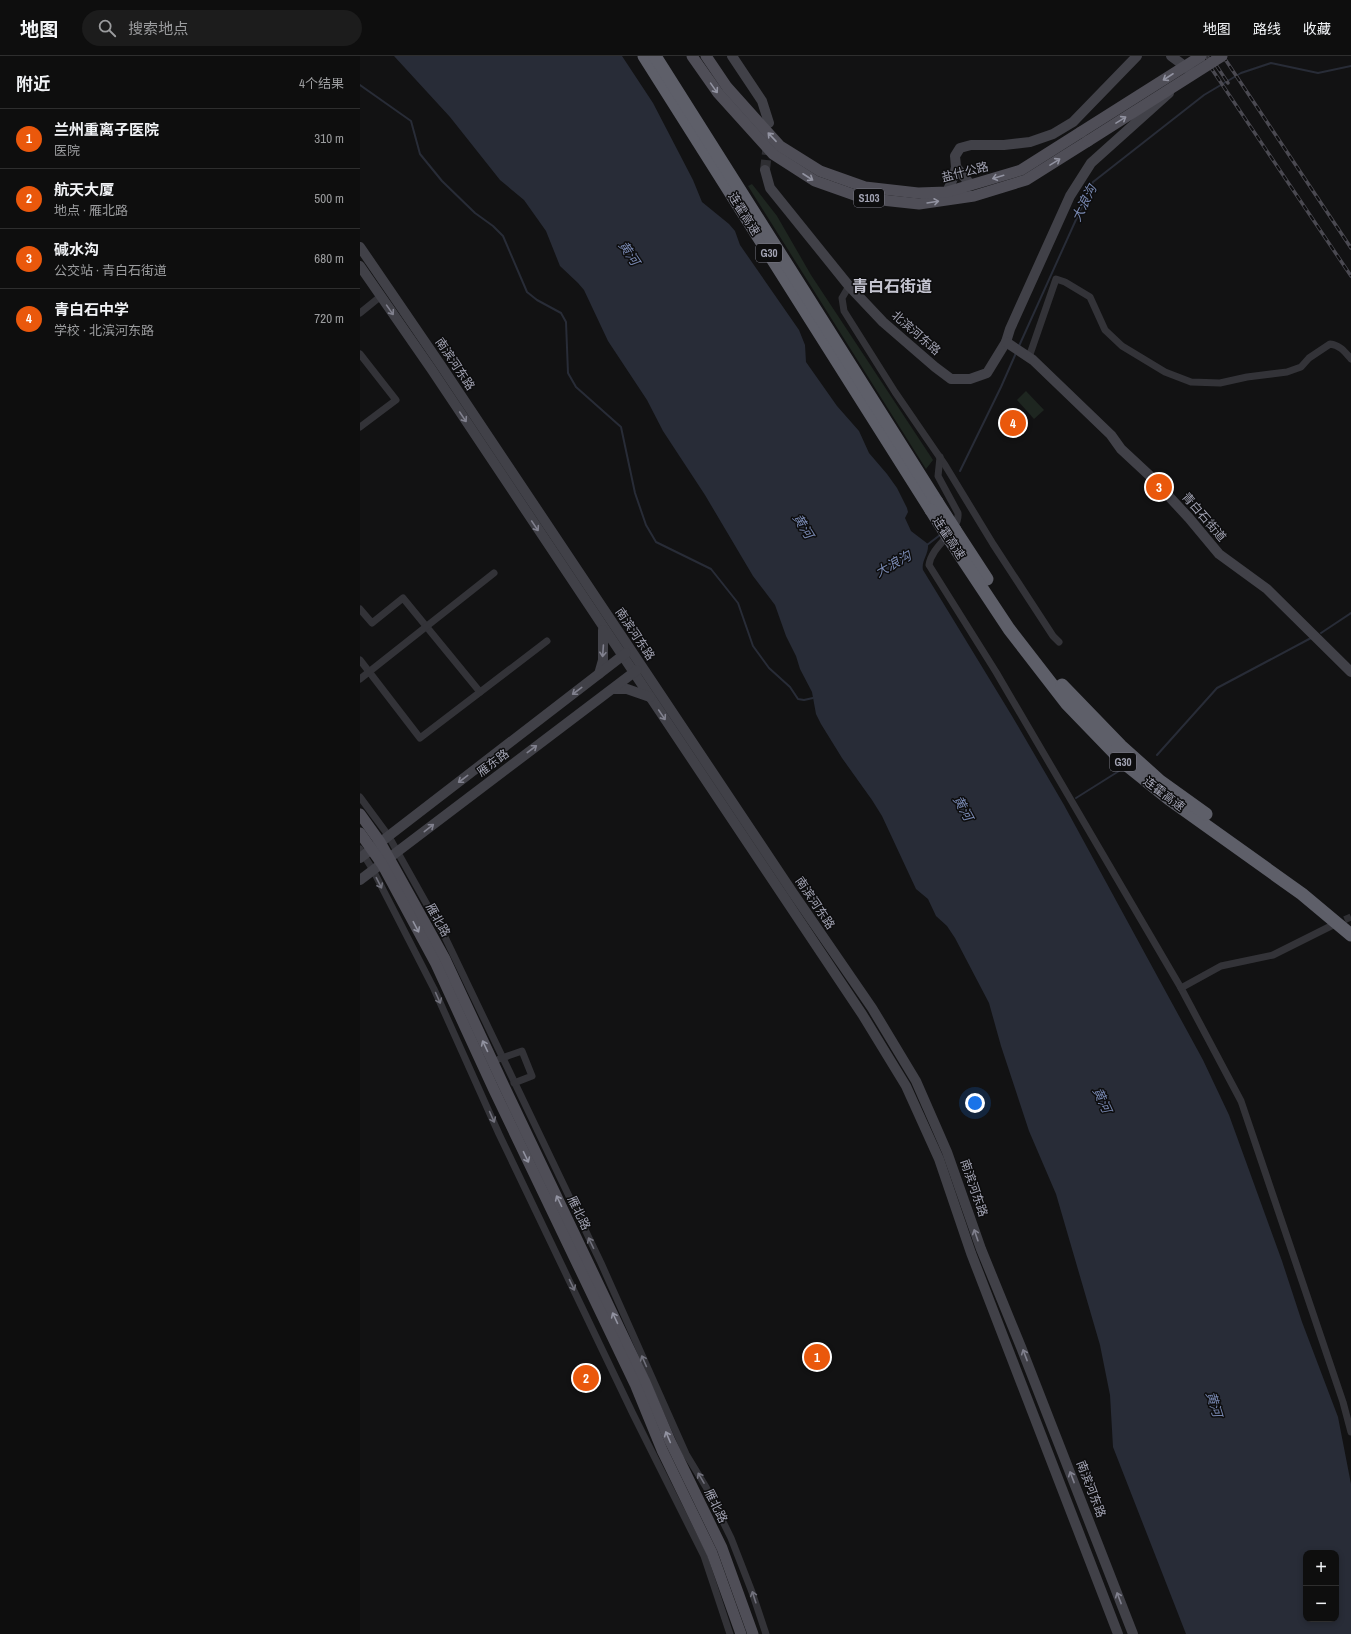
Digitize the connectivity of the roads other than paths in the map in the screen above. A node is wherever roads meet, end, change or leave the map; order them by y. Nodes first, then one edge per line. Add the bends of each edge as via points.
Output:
1 (644, 56) edge
2 (655, 56) edge
3 (692, 56) edge
4 (706, 56) edge
5 (732, 56) edge
6 (1137, 56) edge
7 (1171, 56) edge
8 (1201, 56) edge
9 (1209, 56) edge
10 (1222, 56) edge
11 (1192, 72) junction
12 (769, 123) dead end
13 (1084, 137) junction
14 (956, 167) junction
15 (765, 170) tunnel mouth
16 (971, 186) junction
17 (947, 192) junction
18 (360, 247) edge
19 (367, 270) edge
20 (849, 286) junction
21 (381, 296) junction
22 (360, 314) edge
23 (1009, 344) junction
24 (360, 354) edge
25 (1026, 356) junction
26 (1351, 359) edge
27 (360, 428) edge
28 (940, 457) junction
29 (934, 506) junction
30 (952, 534) junction
31 (494, 573) dead end
32 (360, 609) edge
33 (427, 627) junction
34 (603, 628) junction
35 (548, 641) dead end
36 (1059, 642) dead end
37 (626, 653) junction
38 (360, 660) edge
39 (642, 667) junction
40 (369, 672) junction
41 (1351, 672) edge
42 (633, 673) junction
43 (599, 674) junction
44 (360, 679) edge
45 (613, 689) junction
46 (480, 692) junction
47 (650, 697) junction
48 (360, 796) edge
49 (360, 814) edge
50 (360, 833) edge
51 (371, 848) edge
52 (385, 861) junction
53 (360, 880) edge
54 (793, 893) junction
55 (783, 897) junction
56 (1351, 924) edge
57 (1333, 925) tunnel mouth
58 (1351, 935) edge
59 (1181, 988) junction
60 (497, 1060) junction
61 (514, 1083) junction
62 (1351, 1432) edge
63 (730, 1634) edge
64 (741, 1634) edge
65 (753, 1634) edge
66 (766, 1634) edge
67 (1118, 1634) edge
68 (1133, 1634) edge

1 - 29 highway, 连霍高速 / G30
2 - 29 highway, 连霍高速 / G30
3 -> 13 main road, 盐什公路 / S103 via 718,93 773,154 815,181 862,198 919,204 974,196 1026,180
17 -> 4 main road, 盐什公路 / S103 via 918,193 865,187 820,171 780,146 727,87
5 - 12 main road via 762,101
6 - 14 main road via 1073,122 1053,134 1030,142 971,145 960,148 955,156
7 - 11 main road
8 -> 13 main road, 盐什公路 / S103, bridge
9 - 11 street
13 -> 10 main road, 盐什公路 / S103, bridge
11 - 23 main road via 1091,163 1070,196 1010,329
13 -> 16 main road, 盐什公路 / S103 via 1021,170
14 - 16 main road
14 - 17 main road
15 - 20 main road, 北滨河东路 via 770,188
16 - 17 main road, 盐什公路 / S103
18 - 19 main road, 南滨河东路
19 - 21 main road, 南滨河东路
19 - 37 main road, 南滨河东路 via 440,364
20 - 23 main road, 北滨河东路 via 883,322 951,379 970,379 988,373
20 - 28 street via 842,298 844,311
21 - 22 street
21 -> 34 main road, 南滨河东路
23 - 25 main road, 青白石街道
24 - 27 street via 396,400
25 - 26 street via 1056,279 1090,297 1105,330 1122,346 1165,372 1191,382 1220,383 1287,372 1301,367 1309,358 1330,344 1340,348
25 - 41 main road, 青白石街道 via 1111,435 1121,449 1149,475 1219,554 1267,589
28 - 36 street via 993,544
28 - 59 street via 938,476 959,518 958,524 930,558 929,565 996,672
29 - 30 highway, 连霍高速 / G30, bridge
30 - 56 highway, 连霍高速 / G30 via 1058,681 1121,746 1160,781 1309,888
30 - 58 highway, 连霍高速 / G30 via 1014,636 1067,704 1124,763 1302,894
31 - 33 street
32 - 33 street via 372,623 403,598
33 - 40 street
33 - 46 street
34 - 37 main road, 南滨河东路
34 -> 43 main road via 603,660
35 - 46 street
37 - 39 main road, 南滨河东路
37 - 42 main road, 南滨河东路
37 - 43 main road, 雁东路
38 - 40 street
39 - 42 main road, 雁东路
39 - 54 main road, 南滨河东路
40 - 44 street
40 - 46 street via 420,738
42 - 45 main road, 雁东路
42 - 47 main road, 南滨河东路
43 -> 51 main road, 雁东路
45 - 47 main road via 627,689
52 -> 45 main road, 雁东路
47 -> 55 main road, 南滨河东路
48 - 51 street
49 - 51 main road, 雁北路
50 - 51 main road, 雁北路
51 - 52 main road, 雁北路
51 - 52 street
52 - 53 main road, 雁东路
60 -> 52 main road, 雁北路 via 445,959
52 -> 63 street via 434,989 499,1134 704,1556
52 -> 64 main road, 雁北路 via 635,1384 662,1450 712,1553
54 - 55 main road
68 -> 54 main road, 南滨河东路 via 1022,1347 981,1249 947,1152 916,1081 872,1008
55 - 67 main road, 南滨河东路 via 862,1014 906,1086 939,1159 971,1253
57 - 59 street via 1273,955 1221,966
59 - 62 street via 1241,1101
60 - 61 street
60 - 61 street via 522,1051 532,1076
65 -> 60 main road, 雁北路 via 722,1548 670,1441
66 -> 61 street via 731,1538 686,1454 601,1263

